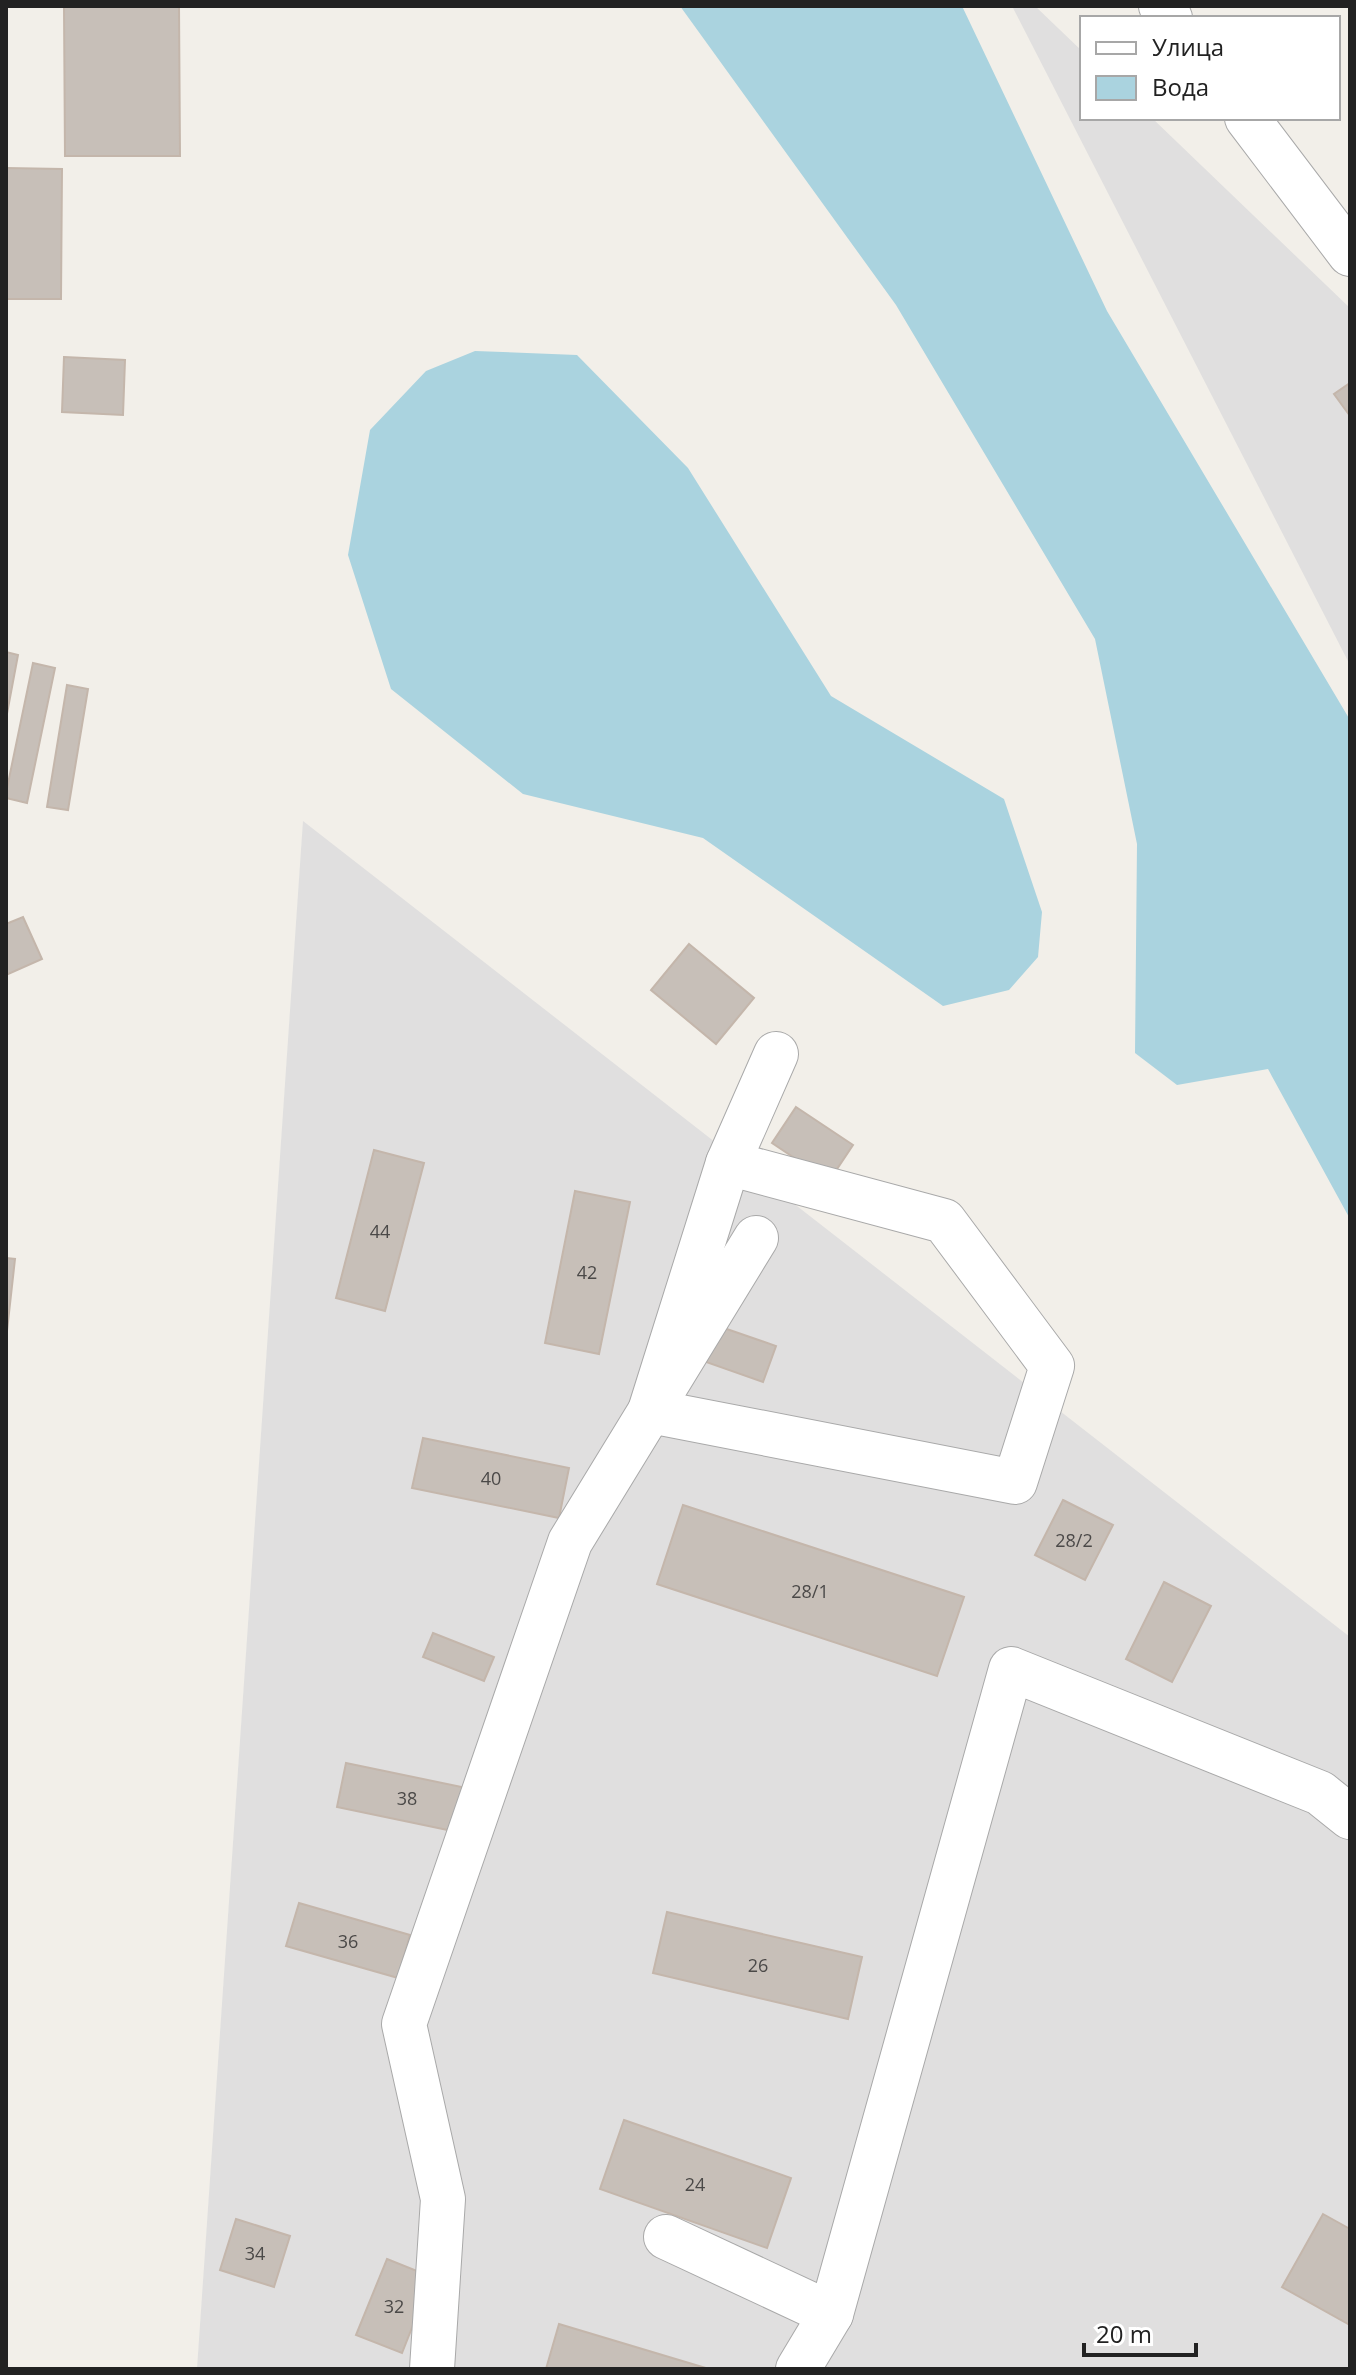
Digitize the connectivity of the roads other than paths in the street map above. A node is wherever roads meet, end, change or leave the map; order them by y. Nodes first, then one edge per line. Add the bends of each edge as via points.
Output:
1 (1249, 120) edge
2 (1350, 254) edge
3 (776, 1054) dead end
4 (728, 1163) junction
5 (756, 1238) dead end
6 (650, 1411) junction
7 (1350, 1817) edge
8 (666, 2237) dead end
9 (831, 2314) junction
10 (432, 2369) edge
11 (798, 2369) edge

1 - 2 street
3 - 4 street
4 - 6 street
4 - 6 street via 944,1221 1052,1366 1048,1381 1015,1482
5 - 6 street
6 - 10 street via 570,1542 404,2024 443,2199
7 - 9 street via 1320,1793 1011,1669
8 - 9 street
9 - 11 street

